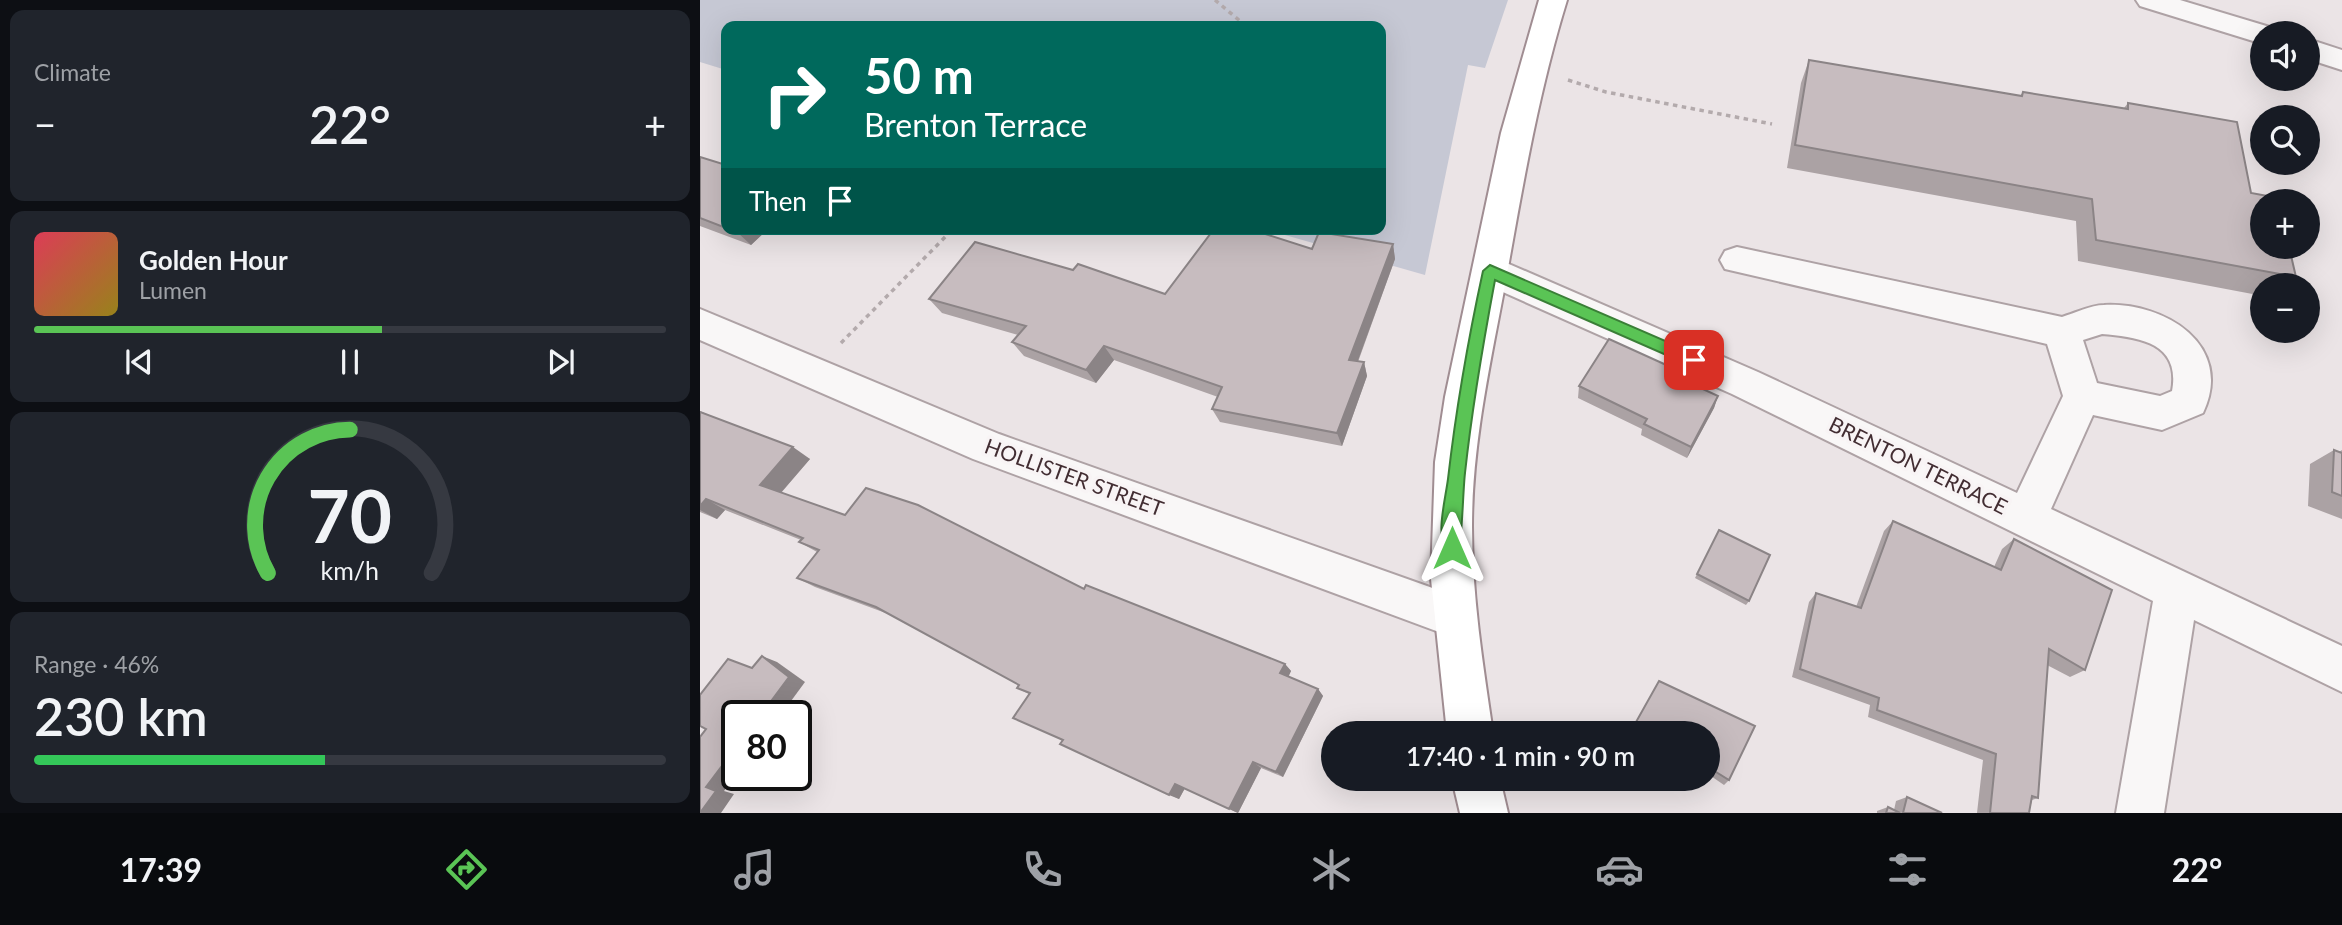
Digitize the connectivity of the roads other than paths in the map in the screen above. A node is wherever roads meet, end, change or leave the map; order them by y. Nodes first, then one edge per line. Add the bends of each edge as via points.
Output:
1 (1553, 0) edge
2 (2150, 0) edge
3 (2250, 31) edge
4 (2320, 54) edge
5 (2342, 60) edge
6 (1737, 260) dead end
7 (1490, 271) junction
8 (700, 324) edge
9 (2062, 332) junction
10 (2082, 396) junction
11 (2026, 518) junction
12 (2177, 590) junction
13 (1455, 617) junction
14 (2342, 669) edge
15 (1468, 721) edge
16 (1479, 791) edge
17 (1484, 813) edge
18 (2140, 813) edge

1 - 7 highway via 1528,78
2 - 3 street
4 - 5 street
6 - 9 street
7 - 11 street, BRENTON TERRACE via 1745,383
7 - 13 highway via 1469,368 1451,525
8 - 13 street, HOLLISTER STREET via 987,447
9 - 10 street
9 - 10 street via 2102,319 2146,323 2176,340 2193,373 2189,401 2162,413
10 - 11 street
11 - 12 street, BRENTON TERRACE
12 - 14 street, BRENTON TERRACE
12 - 18 street
13 - 15 highway
16 - 17 highway

